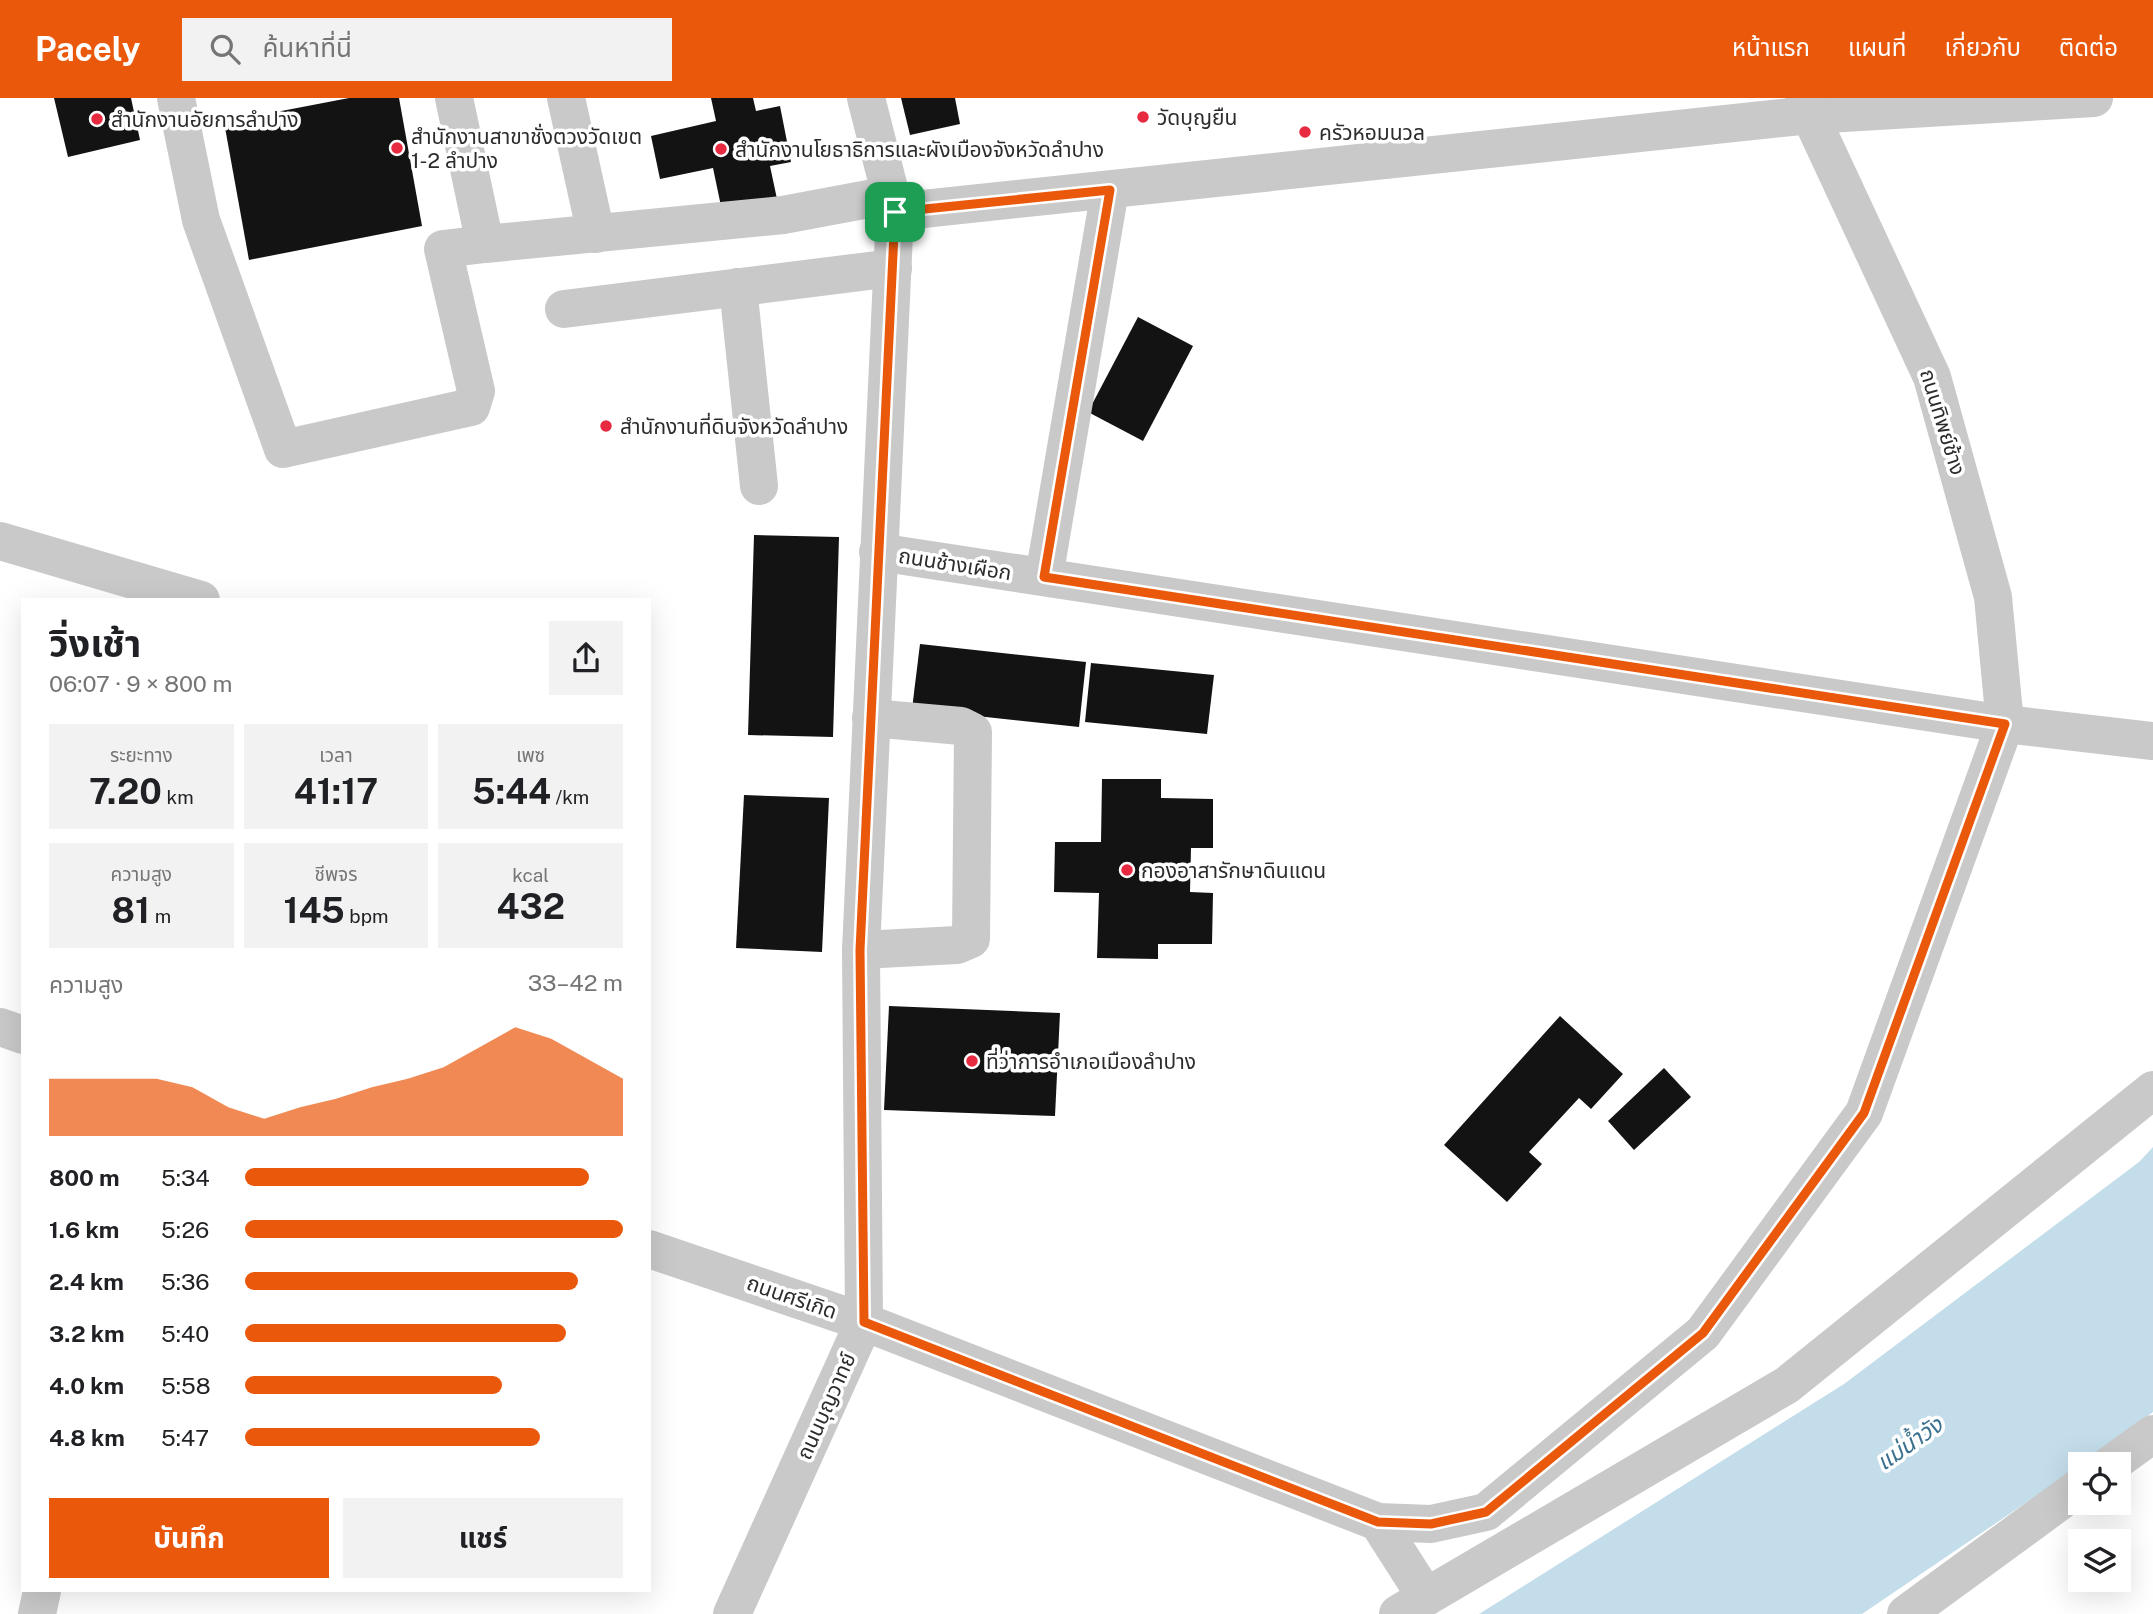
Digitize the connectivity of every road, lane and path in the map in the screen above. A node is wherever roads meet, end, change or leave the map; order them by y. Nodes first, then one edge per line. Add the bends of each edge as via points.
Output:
1 (176, 98) edge
2 (454, 98) edge
3 (566, 98) edge
4 (866, 98) edge
5 (2094, 98) edge
6 (1807, 107) edge
7 (1110, 190) junction
8 (893, 204) junction
9 (596, 234) junction
10 (485, 244) junction
11 (893, 268) junction
12 (738, 287) junction
13 (564, 309) dead end
14 (759, 486) dead end
15 (0, 541) edge
16 (878, 552) junction
17 (1044, 577) junction
18 (194, 598) edge
19 (871, 718) junction
20 (2005, 724) junction
21 (2153, 741) edge
22 (860, 950) junction
23 (0, 1027) edge
24 (21, 1034) edge
25 (2153, 1090) edge
26 (651, 1250) edge
27 (864, 1322) junction
28 (2153, 1434) edge
29 (2128, 1452) edge
30 (2068, 1496) edge
31 (1378, 1522) junction
32 (42, 1592) edge
33 (1412, 1606) edge
34 (37, 1614) edge
35 (732, 1614) edge
36 (1906, 1614) edge

1 - 10 street via 201,220 283,449 471,407 476,391 443,249
2 - 10 street
3 - 9 street
4 - 8 street, ถนนบุญวาทย์
5 - 6 street
6 - 7 street
6 - 20 street, ถนนทิพย์ช้าง via 1932,377 1993,597
7 - 8 street
7 - 17 street
8 - 9 street
8 - 11 street, ถนนบุญวาทย์
9 - 10 street
11 - 12 street
11 - 16 street, ถนนบุญวาทย์
12 - 13 street
12 - 14 street
15 - 18 street
16 - 17 street, ถนนช้างเผือก
16 - 19 street, ถนนบุญวาทย์
17 - 20 street, ถนนช้างเผือก
19 - 22 street, ถนนบุญวาทย์
19 - 22 street via 961,726 973,732 971,939 957,945
20 - 21 street, ถนนช้างเผือก
20 - 31 street, ถนนศรีเกิด via 1864,1113 1703,1333 1486,1512 1431,1524
22 - 27 street, ถนนบุญวาทย์
23 - 24 street
25 - 33 street via 1787,1385
26 - 27 street, ถนนศรีเกิด
27 - 31 street, ถนนศรีเกิด
27 - 35 street, ถนนบุญวาทย์
28 - 29 street
30 - 36 street
31 - 33 street
32 - 34 street

